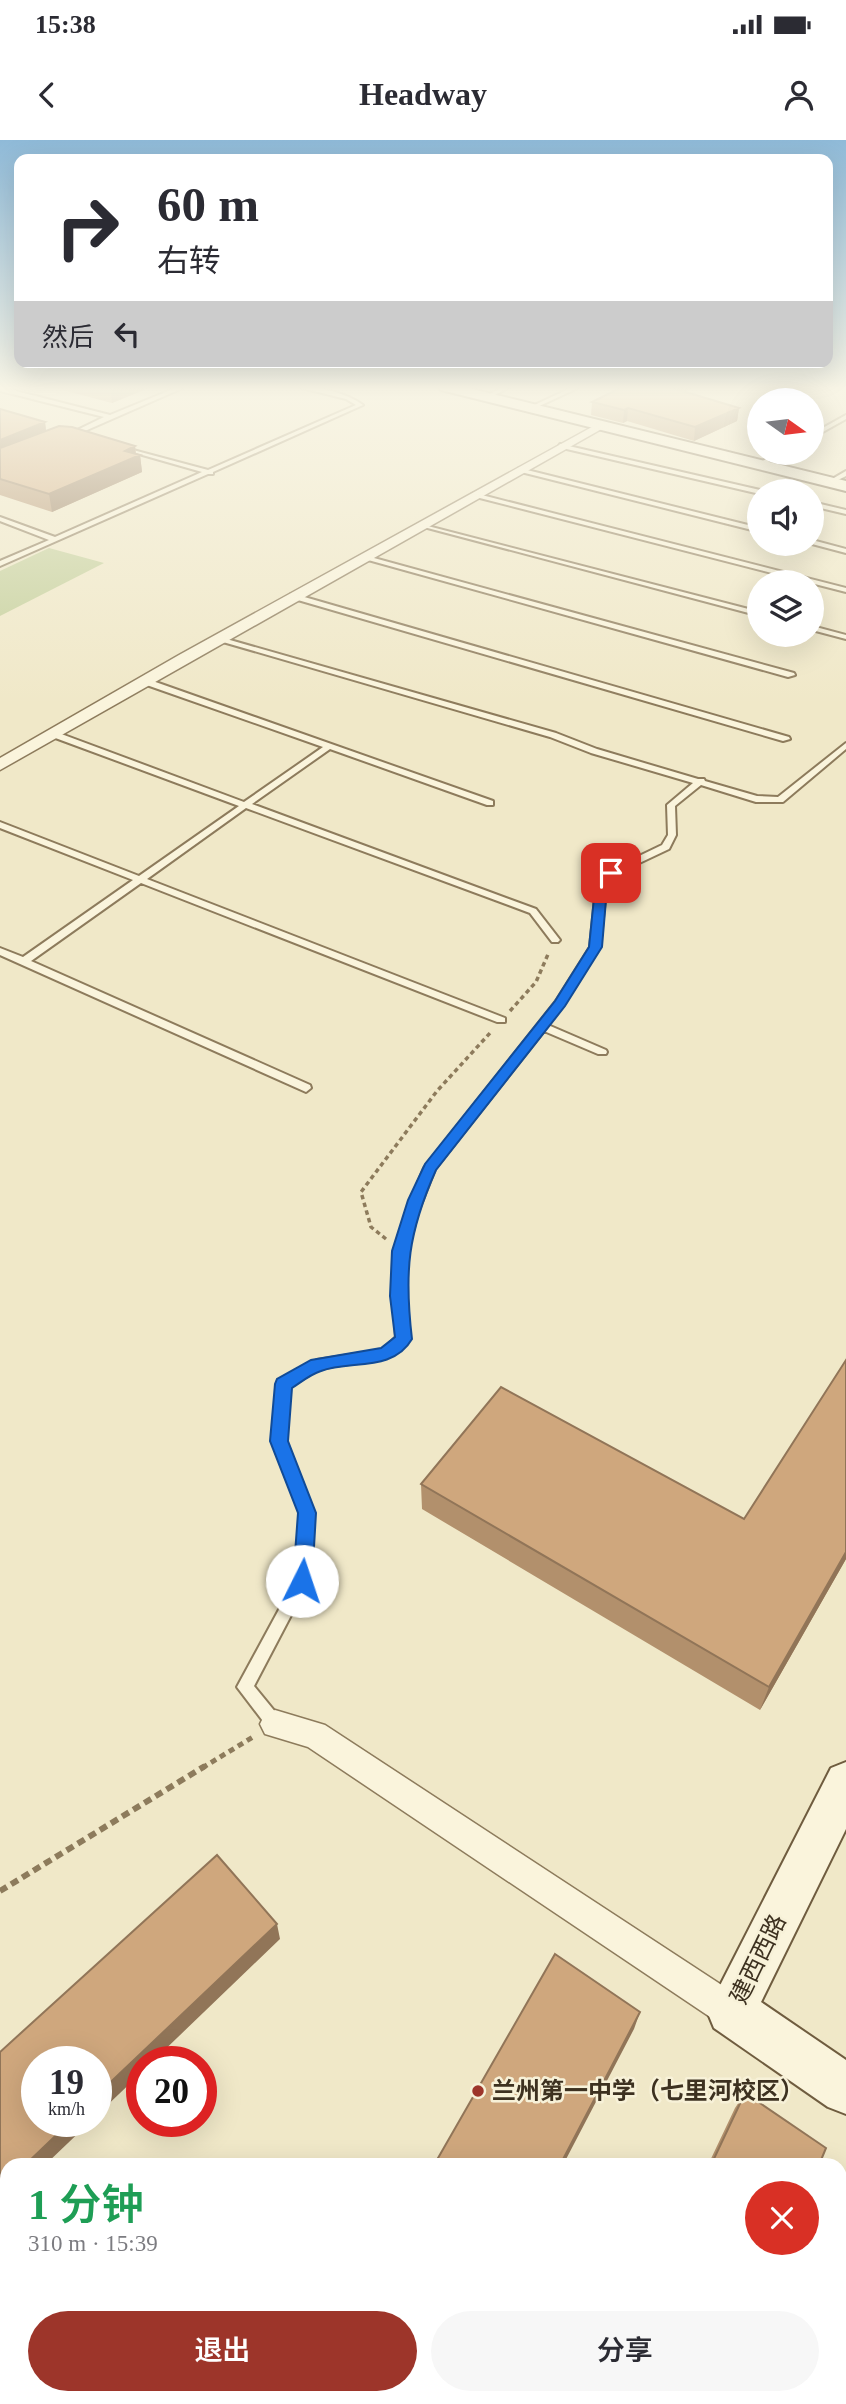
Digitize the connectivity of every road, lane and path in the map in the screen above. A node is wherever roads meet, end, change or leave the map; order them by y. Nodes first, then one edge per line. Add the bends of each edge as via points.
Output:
1 (166, 493) edge
2 (478, 493) edge
3 (610, 493) edge
4 (474, 495) junction
5 (824, 507) edge
6 (846, 512) edge
7 (0, 519) edge
8 (422, 524) junction
9 (747, 527) edge
10 (56, 540) junction
11 (824, 545) edge
12 (846, 551) edge
13 (363, 557) junction
14 (0, 564) edge
15 (846, 590) edge
16 (294, 596) junction
17 (747, 611) edge
18 (824, 631) edge
19 (846, 637) edge
20 (219, 638) junction
21 (792, 675) dead end
22 (144, 681) junction
23 (53, 734) junction
24 (786, 739) dead end
25 (846, 745) edge
26 (329, 746) junction
27 (0, 765) edge
28 (701, 781) junction
29 (490, 803) dead end
30 (246, 805) junction
31 (0, 825) edge
32 (140, 880) junction
33 (555, 940) joint
34 (0, 951) edge
35 (24, 961) junction
36 (501, 1020) junction
37 (542, 1026) junction
38 (602, 1052) dead end
39 (306, 1088) dead end
40 (400, 1251) junction
41 (275, 1724) junction
42 (846, 1783) edge
43 (0, 1891) edge
44 (731, 2011) junction
45 (846, 2089) edge

1 - 10 lane
2 - 4 street
3 - 9 lane
4 - 8 street
4 - 15 lane
5 - 6 lane
7 - 10 lane
8 - 13 street
8 - 17 lane
10 - 14 lane
11 - 12 lane
13 - 16 street
13 - 21 lane
16 - 20 street
16 - 24 lane
18 - 19 lane
20 - 22 street
20 - 28 lane
22 - 23 street
22 - 26 lane
23 - 27 street
23 - 30 lane
25 - 28 lane via 780,800 756,799
26 - 29 lane
26 - 30 lane
28 - 37 lane via 671,805 672,835 666,847 611,873 601,888 595,947
30 - 32 lane
30 - 33 lane via 533,911
31 - 32 lane
32 - 35 lane
32 - 36 lane
33 - 36 path via 536,982
34 - 35 lane
35 - 39 lane
36 - 40 path via 437,1091 361,1192 371,1227
37 - 38 lane
37 - 40 lane via 430,1168
40 - 41 lane via 398,1296 403,1339 385,1354 317,1365 284,1384 279,1441 307,1513 302,1581 245,1687
41 - 43 path
41 - 44 street via 315,1735
42 - 44 street, 建西西路
44 - 45 street, 建西西路

